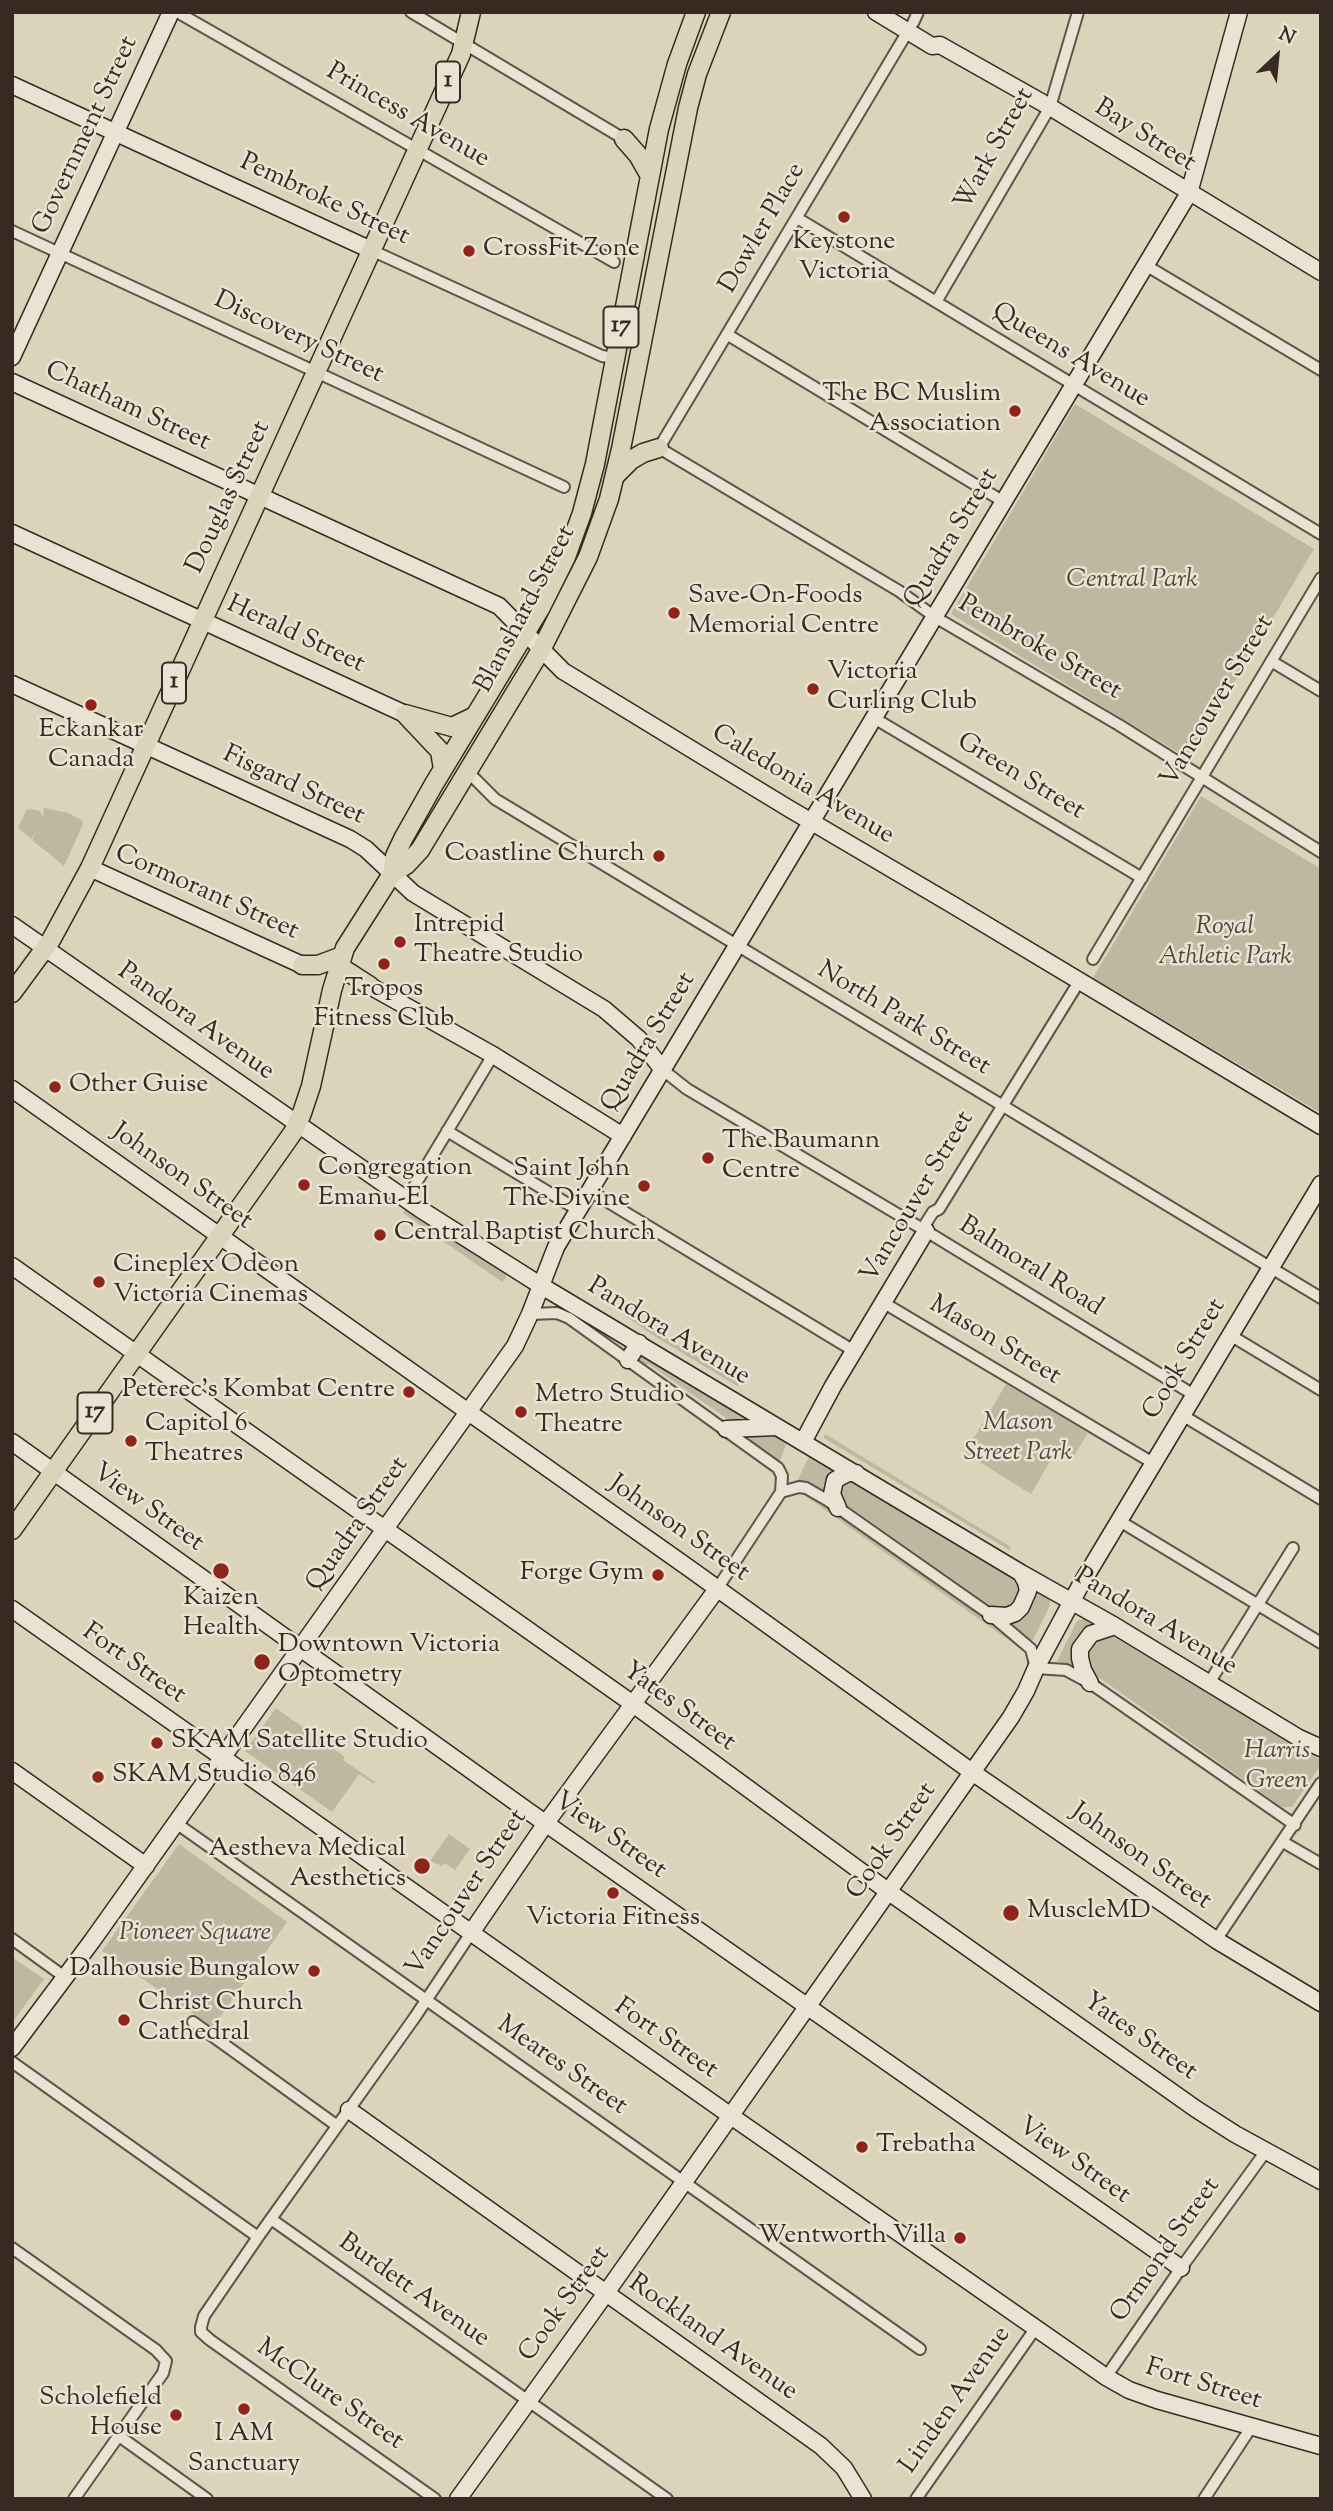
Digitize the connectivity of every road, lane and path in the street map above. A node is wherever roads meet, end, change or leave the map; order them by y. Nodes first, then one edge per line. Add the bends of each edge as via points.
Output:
1 (171, 12) edge
2 (177, 12) edge
3 (411, 12) edge
4 (471, 12) edge
5 (696, 12) edge
6 (721, 12) edge
7 (876, 12) edge
8 (895, 12) edge
9 (1078, 12) edge
10 (1240, 12) edge
11 (913, 22) edge
12 (465, 43) junction
13 (12, 85) edge
14 (1050, 107) junction
15 (659, 129) junction
16 (117, 132) junction
17 (624, 139) junction
18 (418, 149) junction
19 (650, 176) junction
20 (1189, 193) junction
21 (797, 218) junction
22 (12, 231) edge
23 (371, 250) junction
24 (60, 253) junction
25 (614, 262) dead end
26 (1147, 266) junction
27 (1321, 272) edge
28 (936, 302) junction
29 (729, 335) junction
30 (641, 343) junction
31 (12, 357) edge
32 (615, 358) junction
33 (1321, 370) edge
34 (317, 373) junction
35 (12, 382) edge
36 (1074, 386) junction
37 (626, 421) junction
38 (659, 448) junction
39 (615, 476) junction
40 (564, 487) dead end
41 (260, 496) junction
42 (1004, 502) junction
43 (12, 533) edge
44 (1321, 534) edge
45 (1321, 578) edge
46 (935, 617) junction
47 (203, 621) junction
48 (526, 634) junction
49 (541, 650) junction
50 (1272, 661) junction
51 (12, 684) edge
52 (1321, 691) edge
53 (405, 714) junction
54 (475, 716) junction
55 (874, 718) junction
56 (146, 746) junction
57 (443, 769) junction
58 (467, 771) junction
59 (1202, 779) junction
60 (811, 822) junction
61 (1321, 852) edge
62 (90, 869) junction
63 (392, 874) junction
64 (1142, 878) junction
65 (12, 925) edge
66 (737, 945) junction
67 (46, 948) junction
68 (1093, 959) dead end
69 (302, 965) junction
70 (336, 973) junction
71 (1080, 980) junction
72 (370, 986) joint
73 (12, 993) edge
74 (493, 1055) junction
75 (663, 1070) junction
76 (12, 1089) edge
77 (1002, 1107) junction
78 (297, 1125) junction
79 (1321, 1126) edge
80 (447, 1131) junction
81 (623, 1136) junction
82 (1321, 1184) edge
83 (590, 1191) junction
84 (406, 1200) junction
85 (579, 1210) junction
86 (926, 1231) junction
87 (220, 1236) junction
88 (12, 1266) edge
89 (1270, 1268) junction
90 (540, 1285) junction
91 (1321, 1298) edge
92 (884, 1303) junction
93 (530, 1314) junction
94 (1230, 1335) junction
95 (639, 1343) junction
96 (854, 1351) junction
97 (137, 1354) junction
98 (628, 1360) junction
99 (1321, 1390) edge
100 (1194, 1395) junction
101 (468, 1412) junction
102 (1182, 1415) junction
103 (777, 1427) junction
104 (726, 1429) junction
105 (12, 1442) edge
106 (803, 1442) junction
107 (1153, 1463) junction
108 (54, 1472) junction
109 (856, 1473) junction
110 (781, 1492) junction
111 (1321, 1499) edge
112 (838, 1508) junction
113 (1118, 1520) junction
114 (12, 1530) edge
115 (385, 1530) junction
116 (1293, 1548) dead end
117 (1021, 1573) junction
118 (717, 1589) junction
119 (1071, 1601) junction
120 (1258, 1606) junction
121 (12, 1609) edge
122 (991, 1615) junction
123 (1115, 1626) junction
124 (1321, 1643) edge
125 (301, 1649) junction
126 (1036, 1668) junction
127 (1090, 1683) junction
128 (1209, 1683) junction
129 (633, 1704) junction
130 (1321, 1748) edge
131 (223, 1758) junction
132 (12, 1771) edge
133 (972, 1772) junction
134 (1321, 1783) edge
135 (176, 1823) junction
136 (546, 1823) junction
137 (1295, 1825) junction
138 (1283, 1842) junction
139 (1321, 1864) edge
140 (146, 1866) junction
141 (889, 1892) junction
142 (471, 1933) junction
143 (12, 1939) edge
144 (1216, 1940) junction
145 (66, 1978) junction
146 (427, 2000) junction
147 (1321, 2003) edge
148 (808, 2006) junction
149 (192, 2022) dead end
150 (12, 2048) edge
151 (12, 2062) edge
152 (349, 2110) junction
153 (729, 2115) junction
154 (336, 2125) junction
155 (1266, 2151) junction
156 (683, 2181) junction
157 (1321, 2181) edge
158 (271, 2219) junction
159 (258, 2237) junction
160 (12, 2248) edge
161 (1181, 2268) junction
162 (606, 2293) junction
163 (201, 2327) joint
164 (1035, 2329) junction
165 (920, 2349) dead end
166 (1106, 2377) junction
167 (527, 2401) junction
168 (1252, 2426) junction
169 (119, 2436) junction
170 (1321, 2446) edge
171 (74, 2499) edge
172 (206, 2499) edge
173 (435, 2499) edge
174 (458, 2499) edge
175 (667, 2499) edge
176 (863, 2499) edge
177 (916, 2499) edge
178 (1204, 2499) edge

1 - 16 main road, Government Street
2 - 18 street, Princess Avenue
3 - 12 street
4 - 12 main road, Douglas Street / 1
5 - 15 main road, Blanshard Street / 17
6 - 30 main road, Blanshard Street / 17 via 688,108
7 - 11 main road, Bay Street
8 - 11 main road, Bay Street
9 - 14 street, Wark Street
10 - 20 main road, Quadra Street
11 - 14 main road, Bay Street via 940,45
11 - 21 street, Dowler Place
12 - 17 street
12 - 18 main road, Douglas Street / 1
13 - 16 main road, Pembroke Street
14 - 20 main road, Bay Street
14 - 28 street, Wark Street
15 - 17 main road via 645,138
15 - 19 main road, Blanshard Street / 17
16 - 23 main road, Pembroke Street
16 - 24 main road, Government Street
17 - 19 main road
18 - 23 main road, Douglas Street / 1
18 - 25 street, Princess Avenue
19 - 32 main road, Blanshard Street / 17
20 - 26 main road, Quadra Street
20 - 27 main road, Bay Street
21 - 28 street, Queens Avenue
21 - 29 street, Dowler Place
22 - 24 street, Discovery Street
23 - 32 street, Pembroke Street
23 - 34 main road, Douglas Street / 1
24 - 31 main road, Government Street
24 - 34 street, Discovery Street
26 - 33 street
26 - 36 main road, Quadra Street
28 - 36 street, Queens Avenue
29 - 38 street, Dowler Place
29 - 42 street
30 - 32 main road
30 - 37 main road, Blanshard Street / 17
32 - 48 main road, Blanshard Street / 17 via 582,513 555,582
34 - 40 street, Discovery Street
34 - 41 main road, Douglas Street / 1
35 - 41 main road, Chatham Street
36 - 42 main road, Quadra Street
36 - 44 street, Queens Avenue
37 - 38 main road via 637,437
37 - 39 main road, Blanshard Street / 17
38 - 39 main road via 631,460
38 - 46 street, Pembroke Street
39 - 49 main road, Blanshard Street / 17 via 588,557
41 - 47 main road, Douglas Street / 1
41 - 48 main road, Caledonia Avenue via 499,606
42 - 46 main road, Quadra Street
43 - 47 main road, Herald Street
45 - 50 street, Vancouver Street
46 - 55 main road, Quadra Street
46 - 59 street, Pembroke Street
47 - 53 main road, Herald Street
47 - 56 main road, Douglas Street / 1
48 - 49 main road, Caledonia Avenue
48 - 54 main road, Blanshard Street / 17
49 - 58 main road, Blanshard Street / 17
49 - 60 main road, Caledonia Avenue via 564,671
50 - 52 street
50 - 59 street, Vancouver Street
51 - 56 main road, Fisgard Street
53 - 54 main road via 452,727
53 - 57 main road via 440,751
54 - 57 main road, Blanshard Street / 17
55 - 60 main road, Quadra Street
55 - 64 street, Green Street
56 - 62 main road, Douglas Street / 1
56 - 63 main road, Fisgard Street via 350,839
57 - 63 main road, Blanshard Street / 17 via 399,848
58 - 63 main road, Blanshard Street / 17 via 420,850
58 - 66 street, North Park Street via 495,799
59 - 61 street, Pembroke Street
59 - 64 street, Vancouver Street
60 - 66 main road, Quadra Street
60 - 71 main road, Caledonia Avenue
62 - 67 main road, Douglas Street / 1
62 - 69 main road, Cormorant Street
63 - 70 main road, Blanshard Street / 17
63 - 75 main road, Fisgard Street via 413,892 604,1009 639,1039
64 - 68 street, Vancouver Street
65 - 67 main road, Pandora Avenue
66 - 75 main road, Quadra Street
66 - 77 street, North Park Street
67 - 73 main road, Douglas Street / 1
67 - 78 main road, Pandora Avenue
69 - 70 main road
69 - 70 main road via 318,965
70 - 72 main road
70 - 78 main road, Blanshard Street / 17 via 311,1086
71 - 77 street, Vancouver Street
71 - 79 main road, Caledonia Avenue
72 - 74 main road
74 - 80 street
74 - 81 main road
75 - 81 main road, Quadra Street
75 - 86 street, Balmoral Road via 687,1089
76 - 87 main road, Johnson Street
77 - 86 street, Vancouver Street via 928,1220
77 - 89 street, North Park Street
78 - 84 main road, Pandora Avenue
78 - 87 main road, Blanshard Street / 17
80 - 84 street
80 - 85 street
81 - 83 main road, Quadra Street
82 - 89 main road, Cook Street
83 - 85 main road, Quadra Street
83 - 96 street
84 - 90 main road, Pandora Avenue
85 - 90 main road, Quadra Street
86 - 92 main road, Vancouver Street
86 - 100 street, Balmoral Road
87 - 97 main road, Blanshard Street / 17
87 - 101 main road, Johnson Street
88 - 97 main road, Yates Street
89 - 91 street, North Park Street
89 - 94 main road, Cook Street
90 - 93 main road, Quadra Street
90 - 95 main road, Pandora Avenue
92 - 96 main road, Vancouver Street
92 - 107 street, Mason Street
93 - 98 street, Pandora Avenue via 557,1313
93 - 101 main road, Quadra Street via 514,1346
94 - 99 street
94 - 100 main road, Cook Street
95 - 98 main road
95 - 103 main road, Pandora Avenue
96 - 106 main road, Vancouver Street
97 - 108 main road, Blanshard Street / 17
97 - 115 main road, Yates Street
98 - 104 street, Pandora Avenue
100 - 102 main road, Cook Street
101 - 115 main road, Quadra Street
101 - 118 main road, Johnson Street
102 - 107 main road, Cook Street
102 - 111 street
103 - 104 main road
103 - 106 main road, Pandora Avenue
104 - 110 street, Pandora Avenue via 778,1468
105 - 108 main road, View Street
106 - 109 main road, Pandora Avenue
107 - 113 main road, Cook Street
108 - 114 main road, Blanshard Street / 17
108 - 125 main road, View Street
109 - 112 main road via 835,1480 832,1494
109 - 117 main road, Pandora Avenue
110 - 112 street via 806,1488
110 - 118 street, Vancouver Street
112 - 122 street
113 - 119 main road, Cook Street
113 - 120 street
115 - 125 main road, Quadra Street
115 - 129 main road, Yates Street
116 - 120 street
117 - 119 main road, Pandora Avenue
117 - 122 main road via 1028,1591 1021,1607 1007,1616
118 - 129 main road, Vancouver Street
118 - 133 main road, Johnson Street
119 - 123 main road, Pandora Avenue
119 - 126 main road, Cook Street
120 - 124 street
120 - 128 street
121 - 131 main road, Fort Street
122 - 126 street via 1031,1649
123 - 127 main road via 1090,1634 1080,1648
123 - 128 main road, Pandora Avenue
125 - 131 main road, Quadra Street
125 - 136 main road, View Street
126 - 127 street via 1066,1670
126 - 133 main road, Cook Street via 1011,1717
127 - 137 street
128 - 130 main road, Pandora Avenue
129 - 136 main road, Vancouver Street
129 - 141 main road, Yates Street
131 - 135 main road, Quadra Street
131 - 142 main road, Fort Street
132 - 140 main road
133 - 141 main road, Cook Street
133 - 144 main road, Johnson Street
134 - 137 street
135 - 140 main road, Quadra Street
135 - 146 street, Meares Street
136 - 142 main road, Vancouver Street
136 - 148 main road, View Street
137 - 138 street
138 - 139 street
138 - 144 street
140 - 145 main road, Quadra Street
141 - 148 main road, Cook Street
141 - 155 main road, Yates Street via 1217,2123
142 - 146 street, Vancouver Street
142 - 153 main road, Fort Street
143 - 145 street
144 - 147 main road, Johnson Street
145 - 150 main road, Quadra Street
146 - 152 street, Vancouver Street
146 - 156 street, Meares Street
148 - 153 main road, Cook Street
148 - 161 main road, View Street
149 - 154 street
151 - 159 street
152 - 154 street, Vancouver Street
152 - 162 main road, Rockland Avenue
153 - 156 main road, Cook Street
153 - 164 main road, Fort Street
154 - 158 street, Vancouver Street
155 - 157 main road, Yates Street
155 - 161 street, Ormond Street
156 - 162 main road, Cook Street
156 - 165 street, Meares Street
158 - 159 street, Vancouver Street
158 - 167 street, Burdett Avenue
159 - 163 street, Vancouver Street
160 - 169 street via 166,2361 163,2373
161 - 166 street, Ormond Street
162 - 167 main road, Cook Street
162 - 176 main road, Rockland Avenue via 831,2454
163 - 173 street, McClure Street via 210,2340
164 - 166 main road, Fort Street
164 - 177 street, Linden Avenue
166 - 168 main road, Fort Street via 1157,2400
167 - 174 main road, Cook Street
167 - 175 street, Burdett Avenue
168 - 170 main road, Fort Street
168 - 178 street
169 - 171 street
169 - 172 street

